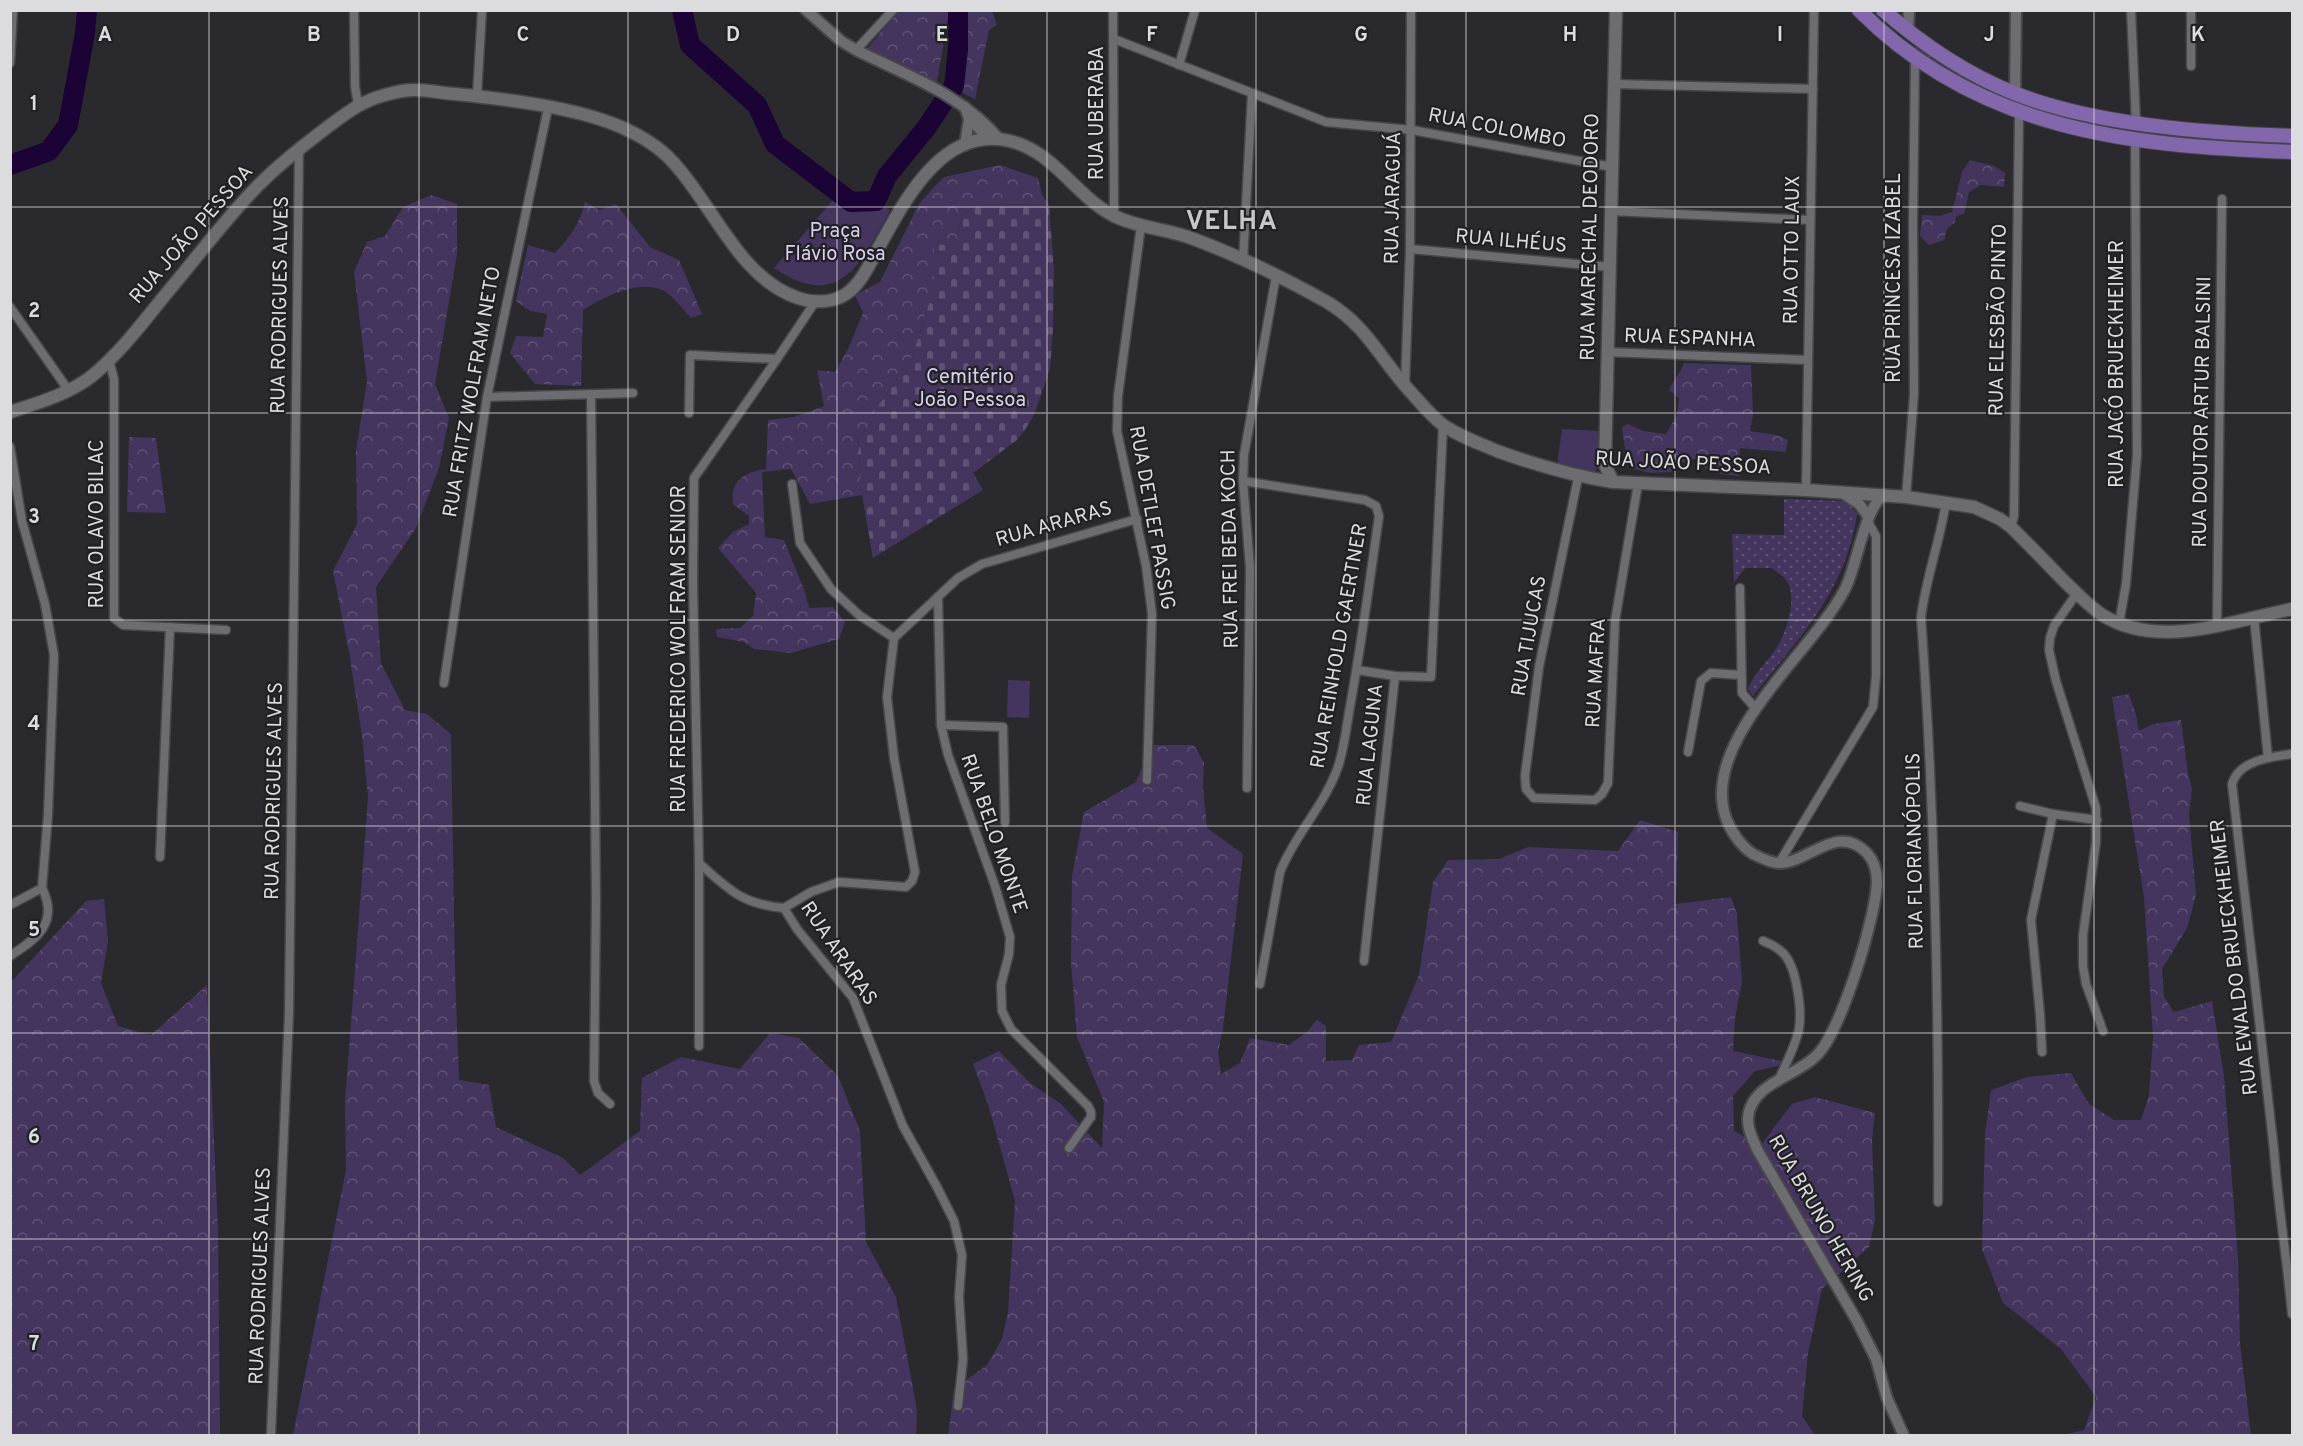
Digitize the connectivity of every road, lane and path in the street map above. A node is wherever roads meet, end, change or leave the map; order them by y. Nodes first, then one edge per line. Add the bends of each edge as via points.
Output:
1 (13, 10) edge
2 (354, 10) edge
3 (482, 10) edge
4 (806, 10) edge
5 (893, 10) edge
6 (1113, 10) edge
7 (1195, 10) edge
8 (1411, 10) edge
9 (1616, 10) edge
10 (1815, 10) edge
11 (1859, 10) edge
12 (1883, 10) edge
13 (1909, 10) edge
14 (2016, 10) edge
15 (2131, 10) edge
16 (2191, 10) edge
17 (1908, 31) junction
18 (1114, 39) junction
19 (856, 51) junction
20 (1916, 58) junction
21 (10, 63) edge
22 (1179, 65) junction
23 (2191, 66) dead end
24 (1614, 84) junction
25 (1813, 89) junction
26 (1252, 93) junction
27 (2015, 94) junction
28 (477, 96) junction
29 (358, 104) junction
30 (548, 108) junction
31 (2019, 113) junction
32 (972, 116) junction
33 (2136, 122) junction
34 (980, 129) junction
35 (1412, 130) junction
36 (2292, 136) edge
37 (994, 139) junction
38 (2134, 139) junction
39 (968, 144) junction
40 (299, 148) junction
41 (2292, 152) edge
42 (1612, 167) junction
43 (2222, 199) dead end
44 (1611, 211) junction
45 (1114, 216) junction
46 (1810, 220) junction
47 (1141, 226) junction
48 (1410, 249) junction
49 (1243, 261) junction
50 (1610, 267) junction
51 (1276, 276) junction
52 (815, 302) junction
53 (10, 307) edge
54 (1607, 352) junction
55 (777, 359) junction
56 (109, 360) junction
57 (1807, 360) junction
58 (1405, 385) junction
59 (69, 391) junction
60 (633, 393) dead end
61 (591, 394) junction
62 (487, 397) junction
63 (10, 412) edge
64 (689, 413) dead end
65 (1443, 425) junction
66 (10, 447) edge
67 (1605, 465) junction
68 (1584, 479) junction
69 (1244, 481) junction
70 (1613, 482) junction
71 (792, 484) dead end
72 (1638, 484) junction
73 (1806, 490) junction
74 (1841, 492) junction
75 (1884, 495) junction
76 (1906, 497) junction
77 (1946, 502) junction
78 (1868, 518) junction
79 (1137, 519) junction
80 (2011, 527) junction
81 (1740, 588) dead end
82 (2077, 593) junction
83 (938, 597) junction
84 (2292, 609) edge
85 (2254, 617) junction
86 (2119, 624) junction
87 (2217, 625) junction
88 (170, 627) junction
89 (226, 630) dead end
90 (894, 638) junction
91 (1357, 670) junction
92 (1741, 675) junction
93 (1395, 676) junction
94 (444, 683) dead end
95 (1756, 709) junction
96 (941, 725) junction
97 (1688, 752) dead end
98 (2292, 754) edge
99 (2268, 758) junction
100 (1147, 780) dead end
101 (1247, 788) dead end
102 (1534, 798) joint
103 (2020, 806) dead end
104 (2054, 814) junction
105 (2097, 820) junction
106 (1005, 822) dead end
107 (160, 857) dead end
108 (699, 863) junction
109 (1779, 863) junction
110 (42, 888) junction
111 (10, 905) edge
112 (784, 908) junction
113 (1763, 941) dead end
114 (10, 956) edge
115 (1364, 961) dead end
116 (1260, 984) dead end
117 (2103, 1031) dead end
118 (699, 1046) dead end
119 (2042, 1052) dead end
120 (1778, 1081) junction
121 (610, 1104) dead end
122 (1069, 1148) dead end
123 (1938, 1202) dead end
124 (2292, 1314) edge
125 (958, 1406) dead end
126 (271, 1434) dead end
127 (1904, 1436) edge

1 - 21 street
2 - 29 street
3 - 28 street
4 - 19 street
5 - 19 street
6 - 18 street, RUA UBERABA
7 - 22 street
8 - 35 street, RUA JARAGUÁ
9 - 24 main road, RUA MARECHAL DEODORO
10 - 25 street, RUA OTTO LAUX
11 - 20 main road
12 - 17 main road
13 - 17 street
14 - 27 street
15 - 33 street
16 - 23 street
17 - 27 main road via 1953,63
18 - 22 street, RUA COLOMBO
18 - 45 street, RUA UBERABA
19 - 32 street via 929,86 961,104
20 - 31 main road via 1984,98
20 - 76 street, RUA PRINCESA IZABEL via 1914,394
22 - 26 street, RUA COLOMBO
24 - 25 street
24 - 42 main road, RUA MARECHAL DEODORO
25 - 46 street, RUA OTTO LAUX
26 - 35 street, RUA COLOMBO via 1326,122
26 - 49 street
27 - 33 main road via 2055,107
28 - 29 main road, RUA JOÃO PESSOA via 412,90
28 - 30 main road, RUA JOÃO PESSOA
29 - 40 main road, RUA JOÃO PESSOA
30 - 52 main road, RUA JOÃO PESSOA via 594,118 647,141 669,157 752,267 782,291
30 - 62 street, RUA FRITZ WOLFRAM NETO
31 - 38 main road
31 - 80 street, RUA ELESBÃO PINTO
32 - 34 street
32 - 37 street
32 - 39 street
33 - 36 main road via 2223,133
34 - 37 street
34 - 39 street
35 - 42 street, RUA COLOMBO
35 - 48 street, RUA JARAGUÁ
37 - 39 main road, RUA JOÃO PESSOA
37 - 45 main road, RUA JOÃO PESSOA via 1024,145 1048,159 1089,200
38 - 41 main road
38 - 86 street, RUA JACÓ BRUECKHEIMER via 2137,455
39 - 52 main road, RUA JOÃO PESSOA via 939,161 919,180 857,284 845,295
40 - 56 main road, RUA JOÃO PESSOA via 248,196
40 - 126 street, RUA RODRIGUES ALVES via 289,1012
42 - 44 main road, RUA MARECHAL DEODORO
43 - 87 street, RUA DOUTOR ARTUR BALSINI
44 - 46 street
44 - 50 main road, RUA MARECHAL DEODORO
45 - 47 main road, RUA JOÃO PESSOA
46 - 57 street, RUA OTTO LAUX
47 - 49 main road, RUA JOÃO PESSOA via 1185,236
47 - 79 street, RUA DETLEF PASSIG via 1118,396 1117,431
48 - 50 street, RUA ILHÉUS
48 - 58 street, RUA JARAGUÁ
49 - 51 main road, RUA JOÃO PESSOA
50 - 54 main road, RUA MARECHAL DEODORO
51 - 58 main road, RUA JOÃO PESSOA via 1342,313 1377,346
51 - 69 street, RUA FREI BEDA KOCH via 1244,455
52 - 55 street, RUA FREDERICO WOLFRAM SENIOR
53 - 59 street
54 - 57 street, RUA ESPANHA
54 - 67 main road, RUA MARECHAL DEODORO
55 - 64 street via 690,355
55 - 108 street, RUA FREDERICO WOLFRAM SENIOR via 694,478
56 - 59 main road, RUA JOÃO PESSOA
56 - 88 street, RUA OLAVO BILAC via 114,379 114,618 123,625
57 - 73 street, RUA OTTO LAUX
58 - 65 main road, RUA JOÃO PESSOA
59 - 63 main road, RUA JOÃO PESSOA
60 - 61 street
61 - 62 street
61 - 121 street via 594,1081 598,1093
62 - 94 street, RUA FRITZ WOLFRAM NETO
65 - 68 main road, RUA JOÃO PESSOA via 1532,464
65 - 93 street, RUA LAGUNA via 1431,677
66 - 110 street via 21,520 45,604 54,655
67 - 68 main road
67 - 70 main road, RUA MARECHAL DEODORO
68 - 70 main road, RUA JOÃO PESSOA
68 - 102 street, RUA TIJUCAS via 1538,678 1525,776 1526,789
69 - 91 street, RUA REINHOLD GAERTNER via 1365,500 1376,506 1379,516
69 - 101 street, RUA FREI BEDA KOCH via 1250,568
70 - 72 main road, RUA JOÃO PESSOA
71 - 90 street via 800,543 831,589 859,615
72 - 73 main road, RUA JOÃO PESSOA
72 - 102 street, RUA MAFRA via 1615,621 1608,783 1594,800
73 - 74 main road, RUA JOÃO PESSOA
74 - 75 main road, RUA JOÃO PESSOA
74 - 78 street via 1859,504
75 - 76 main road, RUA JOÃO PESSOA
75 - 78 street via 1875,501
76 - 77 main road, RUA JOÃO PESSOA
77 - 80 main road, RUA JOÃO PESSOA via 1981,510
77 - 123 street, RUA FLORIANÓPOLIS via 1921,618 1931,762
78 - 95 street via 1855,564 1840,597
78 - 109 street via 1875,536 1873,707
79 - 83 street, RUA ARARAS via 982,564 958,578
79 - 100 street, RUA DETLEF PASSIG via 1152,614
80 - 82 main road, RUA JOÃO PESSOA
81 - 92 street
82 - 86 main road, RUA JOÃO PESSOA via 2092,608
82 - 105 street via 2054,626 2049,650
83 - 90 street, RUA ARARAS
83 - 96 street, RUA BELO MONTE
84 - 85 main road, RUA JOÃO PESSOA
85 - 87 main road, RUA JOÃO PESSOA
85 - 99 street
86 - 87 main road, RUA JOÃO PESSOA via 2155,632
88 - 89 street
88 - 107 street
90 - 112 street, RUA ARARAS via 887,698 915,872 912,881 906,887 839,882
91 - 93 street
91 - 116 street, RUA REINHOLD GAERTNER via 1340,762 1331,786 1287,854 1280,872
92 - 95 street via 1742,693
92 - 97 street via 1711,673 1701,681
93 - 115 street, RUA LAGUNA
95 - 109 street via 1727,763 1721,801 1731,829 1747,850
96 - 106 street via 1003,727
96 - 122 street, RUA BELO MONTE via 1010,937 1001,985 1002,1011 1011,1029 1091,1112
98 - 99 street, RUA EWALDO BRUECKHEIMER
99 - 124 street, RUA EWALDO BRUECKHEIMER via 2239,770 2232,784
103 - 104 street
104 - 105 street
104 - 119 street via 2031,920
105 - 117 street via 2083,966
108 - 112 street via 732,892 761,906
108 - 118 street, RUA FREDERICO WOLFRAM SENIOR
109 - 120 street, RUA BRUNO HERING via 1840,841 1861,847 1876,868 1877,879 1875,902 1858,962 1830,1036 1803,1068
110 - 111 street
110 - 114 street via 50,903 47,923 29,944
112 - 125 street, RUA ARARAS via 854,998 903,1126 954,1221 962,1255 959,1297 963,1359
113 - 120 street via 1785,954 1800,1009 1796,1041
120 - 127 street, RUA BRUNO HERING via 1753,1101 1748,1129 1857,1321 1876,1359 1890,1408

